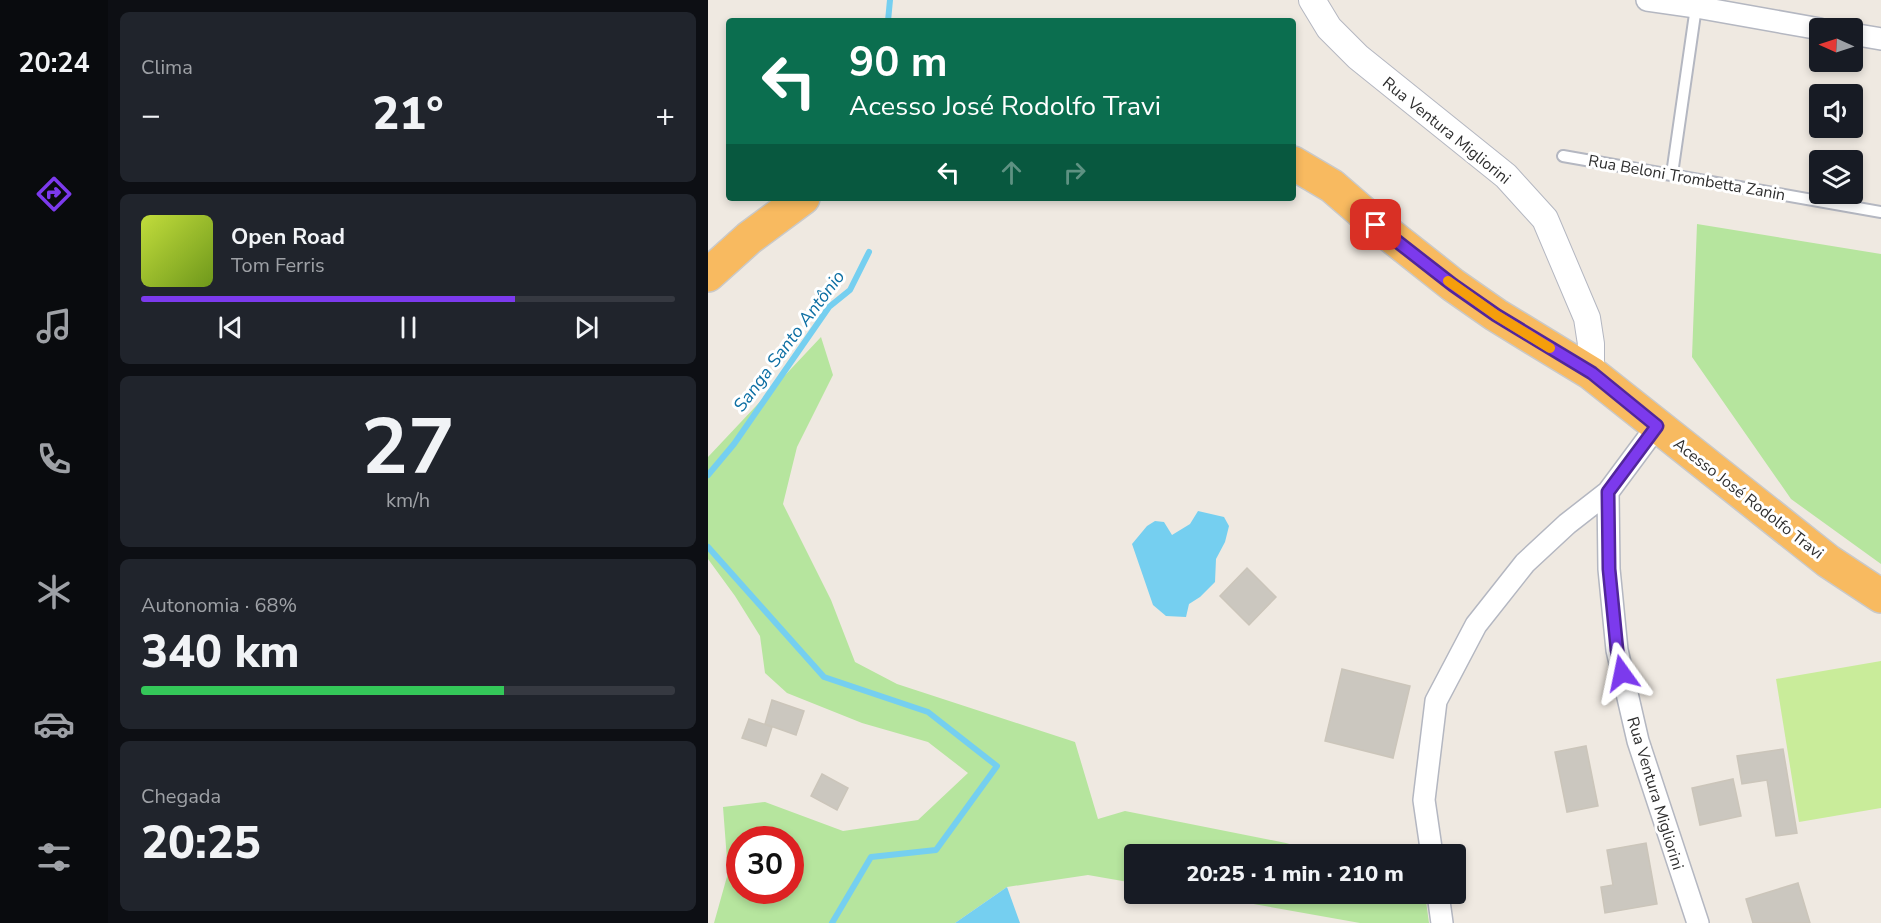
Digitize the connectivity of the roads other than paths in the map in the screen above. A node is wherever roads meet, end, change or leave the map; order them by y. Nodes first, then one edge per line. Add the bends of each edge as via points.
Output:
1 (1312, 0) edge
2 (1647, 0) edge
3 (1697, 3) edge
4 (1809, 27) edge
5 (1863, 36) edge
6 (1881, 39) edge
7 (1563, 156) dead end
8 (1296, 165) edge
9 (1672, 174) junction
10 (799, 201) edge
11 (1881, 212) edge
12 (708, 275) edge
13 (1592, 373) junction
14 (1657, 426) junction
15 (1608, 492) junction
16 (1881, 596) edge
17 (1430, 844) edge
18 (1439, 904) edge
19 (1442, 923) edge
20 (1698, 923) edge

1 - 13 street, Rua Ventura Migliorini via 1329,28 1358,57 1506,176 1545,219 1587,318
2 - 3 street
3 - 4 street
3 - 9 lane
5 - 6 street
7 - 9 lane, Rua Beloni Trombetta Zanin
8 - 13 highway, Acesso José Rodolfo Travi via 1332,186 1453,285
9 - 11 lane, Rua Beloni Trombetta Zanin
10 - 12 highway
13 - 14 highway, Acesso José Rodolfo Travi
14 - 15 street
14 - 16 highway, Acesso José Rodolfo Travi via 1828,561
15 - 17 street via 1525,563 1476,625 1436,701 1424,801
15 - 20 street, Rua Ventura Migliorini via 1609,569 1617,650 1638,741
18 - 19 street

